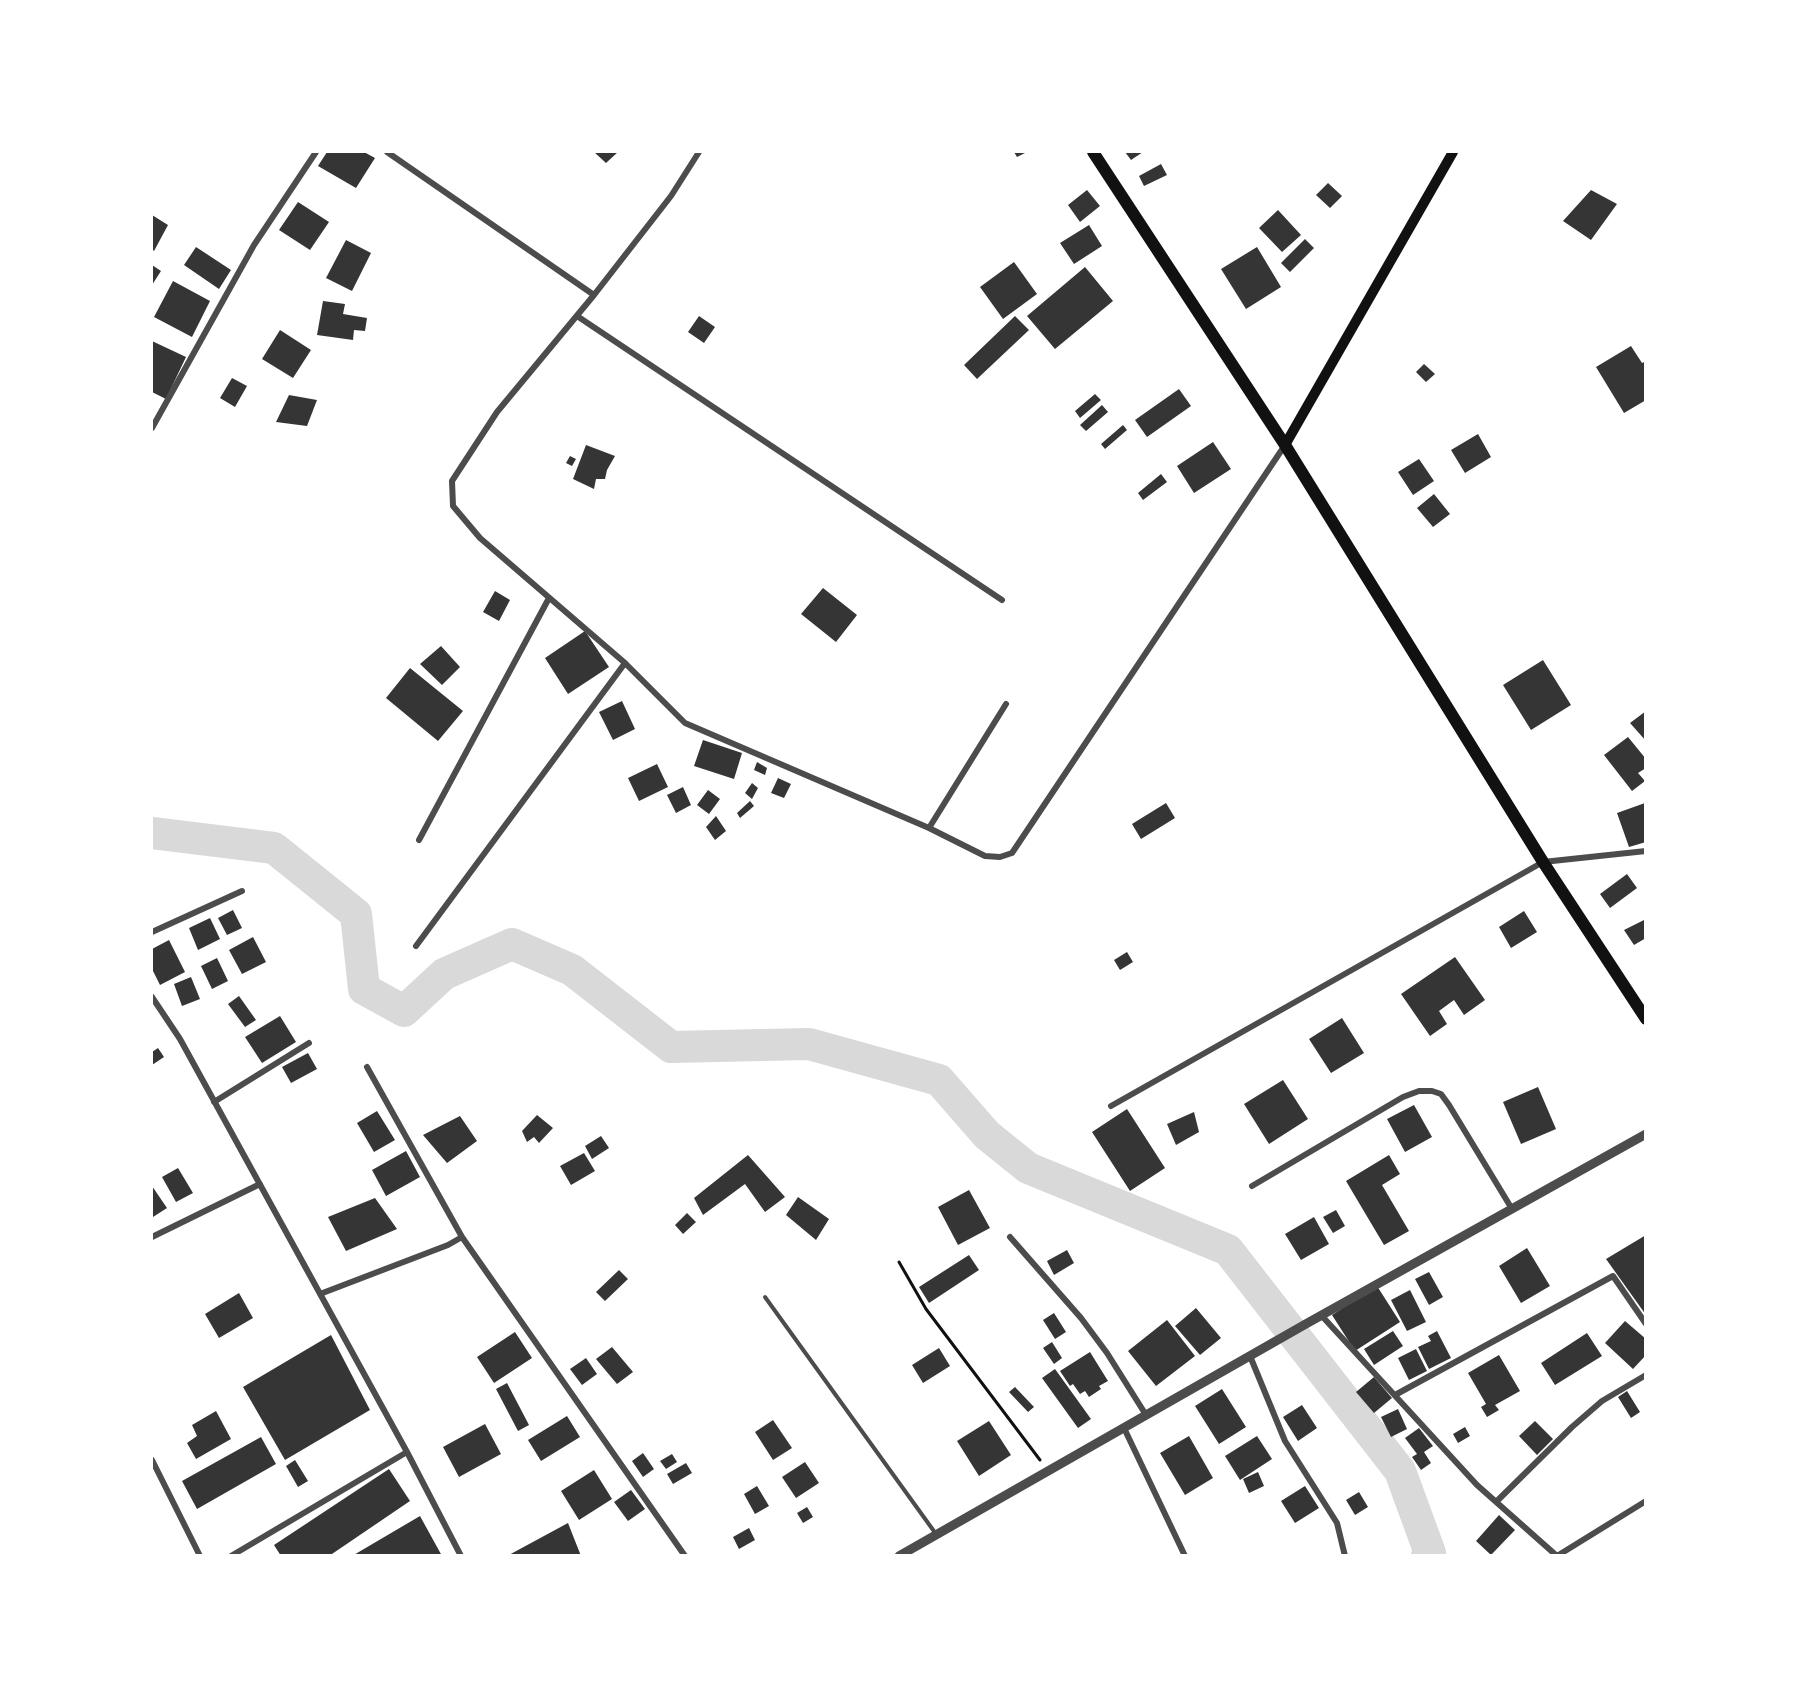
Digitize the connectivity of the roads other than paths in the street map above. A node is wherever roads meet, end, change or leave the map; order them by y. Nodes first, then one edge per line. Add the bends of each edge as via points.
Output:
1 (316, 152) edge
2 (387, 152) edge
3 (699, 152) edge
4 (1093, 152) edge
5 (1453, 152) edge
6 (594, 295) junction
7 (576, 316) junction
8 (152, 428) edge
9 (1285, 445) junction
10 (549, 598) junction
11 (1002, 600) dead end
12 (625, 663) junction
13 (1006, 704) dead end
14 (929, 828) junction
15 (419, 840) dead end
16 (1646, 852) edge
17 (1543, 862) junction
18 (242, 891) dead end
19 (152, 932) edge
20 (416, 946) dead end
21 (152, 997) edge
22 (1646, 1019) edge
23 (309, 1043) dead end
24 (367, 1067) dead end
25 (214, 1101) junction
26 (1111, 1106) dead end
27 (1646, 1134) edge
28 (260, 1184) junction
29 (1251, 1186) dead end
30 (1512, 1209) junction
31 (152, 1237) edge
32 (462, 1237) junction
33 (1010, 1237) dead end
34 (320, 1294) junction
35 (765, 1297) dead end
36 (1321, 1316) junction
37 (1646, 1324) edge
38 (1250, 1356) junction
39 (1646, 1375) edge
40 (1395, 1395) junction
41 (1146, 1415) junction
42 (1124, 1428) junction
43 (407, 1452) junction
44 (152, 1460) edge
45 (1646, 1501) edge
46 (1496, 1502) junction
47 (937, 1534) junction
48 (200, 1556) edge
49 (231, 1556) edge
50 (461, 1556) edge
51 (685, 1556) edge
52 (899, 1556) edge
53 (1185, 1556) edge
54 (1345, 1556) edge
55 (1557, 1556) edge

1 - 8 street via 254,245
2 - 6 street
3 - 6 street via 671,196
4 - 9 main road
5 - 9 main road
6 - 7 street
7 - 10 street via 497,411 452,481 453,506 480,538
7 - 11 street
9 - 14 street via 1012,853 985,856
9 - 17 main road
10 - 12 street
10 - 15 street
12 - 14 street via 685,723
12 - 20 street
13 - 14 street
16 - 17 street
17 - 22 main road
17 - 26 street
18 - 19 street
21 - 25 street
23 - 25 street
24 - 32 street
25 - 28 street
27 - 30 street
28 - 31 street
28 - 34 street
29 - 30 street via 1403,1097 1432,1091 1441,1094 1449,1104
30 - 36 street
32 - 34 street
32 - 51 street
33 - 41 street via 1100,1344
34 - 43 street
35 - 47 lane
36 - 38 street
36 - 40 street
37 - 40 street via 1613,1276
38 - 41 street
38 - 54 street via 1284,1441 1337,1523
39 - 46 street via 1602,1401 1572,1426
40 - 46 street
41 - 42 street
42 - 47 street
42 - 53 street
43 - 49 street
43 - 50 street
44 - 48 street
45 - 55 street
46 - 55 street
47 - 52 street

